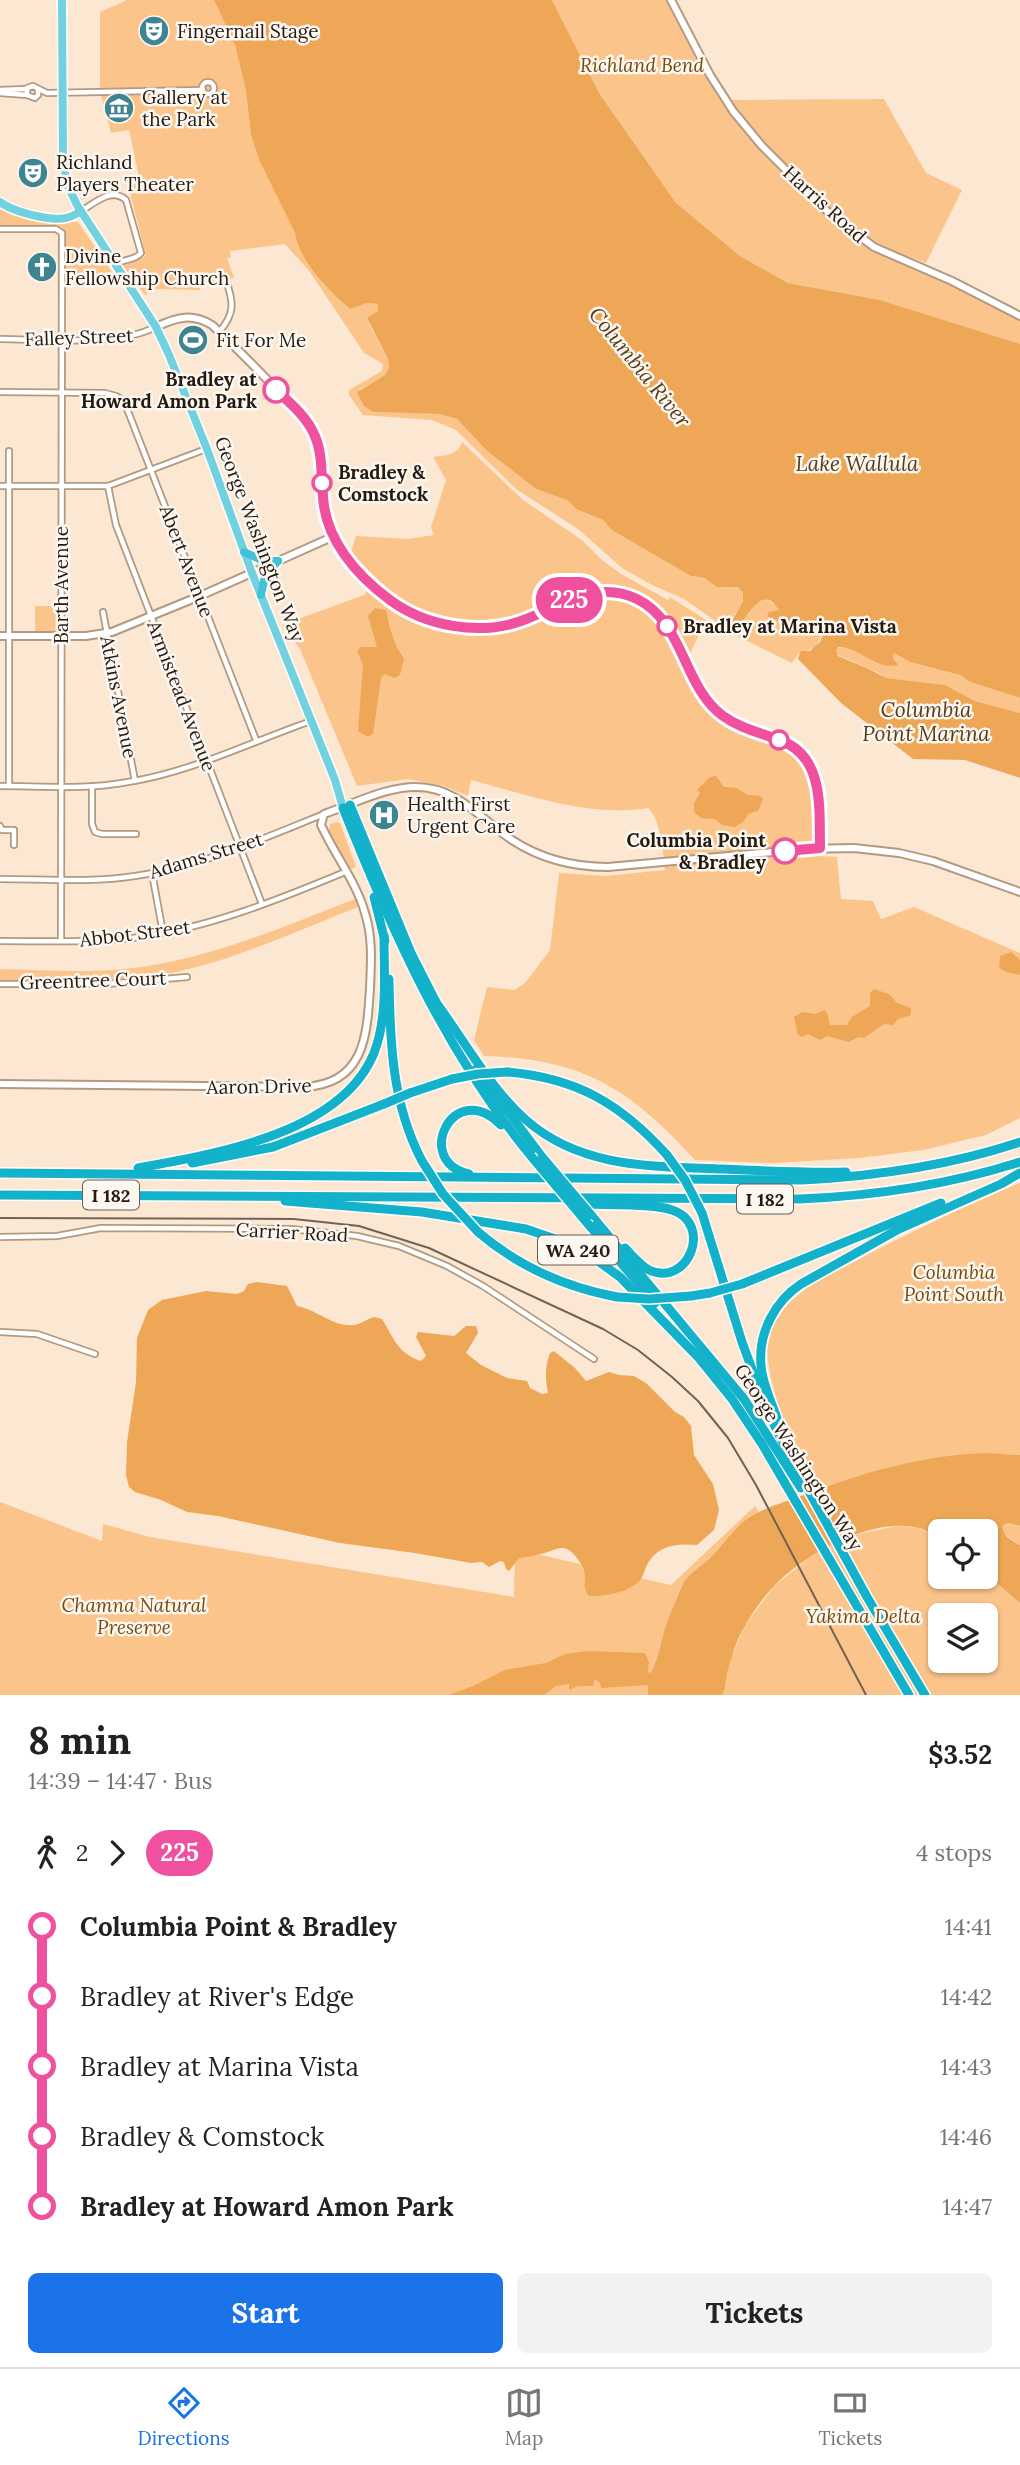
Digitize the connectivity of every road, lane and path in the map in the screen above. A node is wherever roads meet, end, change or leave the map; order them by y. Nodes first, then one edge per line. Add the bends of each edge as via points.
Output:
1 (62, 0) edge
2 (671, 0) edge
3 (27, 88) junction
4 (38, 89) junction
5 (203, 90) dead end
6 (0, 92) edge
7 (63, 93) junction
8 (27, 95) junction
9 (0, 202) edge
10 (81, 211) junction
11 (64, 218) junction
12 (0, 229) edge
13 (94, 231) junction
14 (116, 264) junction
15 (226, 281) dead end
16 (1020, 316) edge
17 (156, 327) junction
18 (219, 332) junction
19 (0, 340) edge
20 (61, 340) junction
21 (0, 392) edge
22 (61, 393) junction
23 (207, 449) junction
24 (9, 451) dead end
25 (152, 470) junction
26 (0, 486) edge
27 (9, 486) junction
28 (62, 486) junction
29 (108, 486) junction
30 (332, 537) junction
31 (244, 552) junction
32 (278, 561) junction
33 (252, 573) junction
34 (261, 595) junction
35 (200, 596) junction
36 (103, 612) dead end
37 (151, 617) junction
38 (107, 633) junction
39 (0, 636) edge
40 (9, 636) junction
41 (61, 636) junction
42 (312, 720) junction
43 (256, 740) junction
44 (207, 760) junction
45 (135, 781) junction
46 (0, 786) edge
47 (9, 786) junction
48 (61, 786) junction
49 (92, 786) junction
50 (346, 806) junction
51 (324, 814) junction
52 (0, 826) edge
53 (136, 834) dead end
54 (14, 845) dead end
55 (240, 847) junction
56 (820, 848) junction
57 (365, 863) junction
58 (345, 872) junction
59 (152, 873) junction
60 (0, 879) edge
61 (61, 879) junction
62 (1020, 892) edge
63 (262, 904) junction
64 (163, 933) junction
65 (384, 936) junction
66 (0, 941) edge
67 (61, 941) junction
68 (187, 977) dead end
69 (0, 984) edge
70 (435, 1001) junction
71 (0, 1084) edge
72 (1020, 1142) edge
73 (530, 1155) junction
74 (1020, 1162) edge
75 (938, 1164) junction
76 (138, 1168) junction
77 (2, 1172) edge
78 (1020, 1173) edge
79 (505, 1178) junction
80 (0, 1194) edge
81 (203, 1196) junction
82 (507, 1198) junction
83 (590, 1220) junction
84 (0, 1237) edge
85 (0, 1332) edge
86 (95, 1354) dead end
87 (698, 1357) junction
88 (594, 1359) dead end
89 (797, 1472) junction
90 (909, 1695) edge
91 (925, 1695) edge

1 - 7 main road, George Washington Way
2 - 16 street, Harris Road via 726,101 830,214 888,253
3 - 4 street
3 - 6 street
3 - 8 street
4 - 7 street
4 - 8 street via 35,98
5 - 7 street
6 - 8 street
7 - 10 main road, George Washington Way via 64,169
9 - 11 main road via 17,211
10 - 11 main road
10 - 13 main road, George Washington Way
10 - 14 street via 110,194 126,200 141,252 137,258
11 - 13 main road
12 - 20 street, Barth Avenue via 61,230
13 - 14 main road, George Washington Way
14 - 17 main road, George Washington Way
15 - 18 street via 233,308
17 - 18 street via 190,317
17 - 20 street, Falley Street via 132,337
17 - 23 main road, George Washington Way
18 - 30 street via 314,432
19 - 20 street, Falley Street
20 - 22 street, Barth Avenue
21 - 22 street
22 - 25 street, Abert Avenue via 116,396 127,406
22 - 28 street, Barth Avenue
23 - 25 street
23 - 31 main road, George Washington Way
24 - 27 street
25 - 29 street
25 - 35 street, Abert Avenue
26 - 27 street
27 - 28 street
27 - 40 street
28 - 29 street
28 - 41 street, Barth Avenue
29 - 37 street, Armistead Avenue via 116,525
30 - 32 street
30 - 56 street via 351,563 388,598 444,624 471,628 510,624 595,592 624,594 647,605 667,626 697,686 718,712 744,728 785,742 804,757 817,784
31 - 32 highway
31 - 33 main road, George Washington Way
32 - 33 street
32 - 34 highway via 265,576
33 - 34 main road, George Washington Way
33 - 35 street
34 - 42 main road, George Washington Way
35 - 37 street
35 - 43 street, Abert Avenue
36 - 38 street, Atkins Avenue
37 - 38 street
37 - 44 street, Armistead Avenue
38 - 41 street
38 - 45 street, Atkins Avenue
39 - 40 street
40 - 41 street
40 - 47 street
41 - 48 street, Barth Avenue
42 - 43 street
42 - 50 main road, George Washington Way
43 - 44 street
44 - 45 street
44 - 55 street, Armistead Avenue
45 - 49 street
46 - 47 street
47 - 48 street
48 - 49 street
48 - 61 street, Barth Avenue
49 - 53 street via 95,832
50 - 51 street
50 - 56 street via 392,790 429,788 459,799 529,850 588,867
50 - 57 highway, George Washington Way
50 - 70 highway, George Washington Way
51 - 55 street, Adams Street
51 - 58 street, Aaron Drive via 321,825
52 - 54 street via 14,830
55 - 59 street, Adams Street
55 - 63 street, Armistead Avenue
56 - 62 street via 912,855
57 - 65 highway
57 - 73 highway, George Washington Way via 442,1027
58 - 63 street, Abbot Street
58 - 71 street, Aaron Drive via 365,913 371,965 365,1041 356,1060 338,1077 304,1087
59 - 61 street, Adams Street
59 - 64 street
60 - 61 street, Adams Street
61 - 67 street, Barth Avenue
63 - 64 street, Abbot Street
64 - 67 street, Abbot Street
65 - 76 highway via 380,1031 370,1061 352,1087 324,1109 251,1142
65 - 78 highway, bridge via 393,1073 403,1116 422,1161 450,1203 478,1232 542,1275 617,1297 710,1293
66 - 67 street, Abbot Street
68 - 69 street, Greentree Court via 106,984
70 - 75 highway via 518,1112 551,1138 585,1154 632,1165 784,1171
70 - 83 highway, George Washington Way, bridge via 488,1087
72 - 75 highway, I 182
73 - 79 highway via 485,1113 463,1111 450,1119 441,1143 450,1165 463,1172
73 - 83 highway, George Washington Way, bridge
74 - 82 highway, I 182 via 922,1187 846,1197
75 - 79 highway, I 182 via 802,1180
76 - 77 highway
76 - 89 highway, bridge via 201,1162 273,1146 410,1093 478,1074 507,1072 558,1080 595,1095 631,1119 685,1180 702,1213 756,1383
77 - 79 highway, I 182
78 - 89 highway via 897,1230 801,1284 779,1304 765,1331 761,1367
80 - 81 highway, I 182
81 - 82 highway, I 182
81 - 87 highway, WA 240 via 392,1209 537,1231 591,1256 620,1277
82 - 83 highway via 672,1209 692,1228 692,1252 676,1269 650,1270
83 - 87 highway, George Washington Way
83 - 89 highway, George Washington Way via 737,1390
84 - 88 street, Carrier Road via 57,1236 101,1228 291,1228 357,1236 409,1250 452,1269
85 - 86 street via 37,1334
87 - 90 highway, WA 240 via 741,1413
89 - 91 highway, George Washington Way

